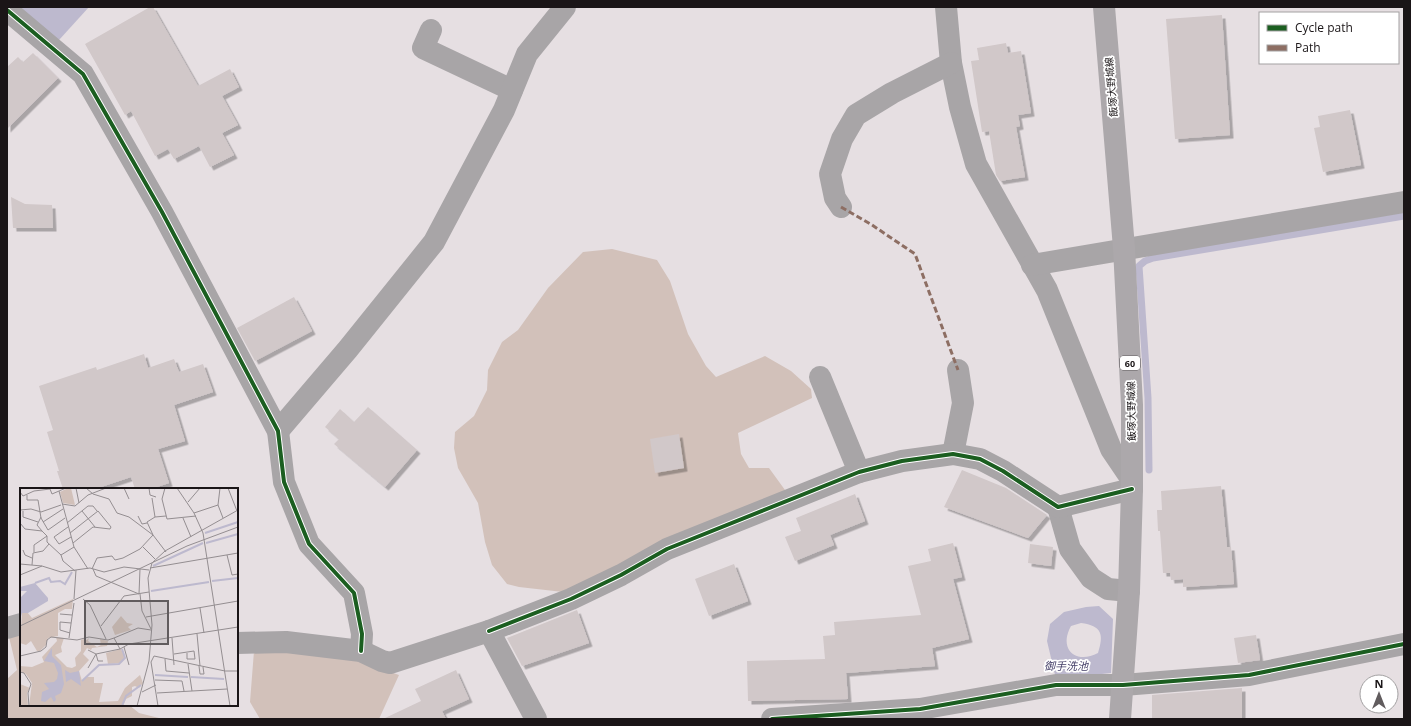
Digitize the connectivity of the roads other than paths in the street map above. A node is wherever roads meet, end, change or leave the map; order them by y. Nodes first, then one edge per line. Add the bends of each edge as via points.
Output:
1 (565, 7) edge
2 (946, 7) edge
3 (1104, 7) edge
4 (7, 10) edge
5 (431, 30) dead end
6 (951, 63) junction
7 (512, 90) junction
8 (1404, 202) edge
9 (842, 207) dead end
10 (1124, 248) junction
11 (1032, 265) junction
12 (958, 370) dead end
13 (820, 376) dead end
14 (278, 431) junction
15 (953, 454) junction
16 (859, 472) junction
17 (1132, 485) junction
18 (1058, 507) junction
19 (1129, 591) junction
20 (20, 624) edge
21 (7, 628) edge
22 (489, 631) junction
23 (238, 642) edge
24 (1404, 644) edge
25 (361, 651) junction
26 (1123, 685) junction
27 (536, 719) edge
28 (772, 719) edge
29 (1120, 719) edge

1 - 7 street via 527,54
2 - 6 street
3 - 10 main road, 飯塚大野城線 / 60
4 - 14 street via 83,74 162,212
5 - 7 street via 423,48
6 - 9 street via 892,93 856,115 842,139 830,174 835,198
6 - 11 street via 976,164
7 - 14 street via 504,110 434,242
8 - 10 street
10 - 11 street
10 - 17 main road, 飯塚大野城線 / 60 via 1132,405
11 - 17 street via 1047,290 1110,449
12 - 15 street via 963,403
13 - 16 street
14 - 25 street via 284,482 309,544 354,593 362,634
15 - 16 street via 902,461
15 - 18 street via 980,459
16 - 22 street via 666,549 621,575 571,599
17 - 18 street
17 - 19 main road, 飯塚大野城線 / 60
18 - 19 street via 1070,550 1091,578 1108,589
19 - 26 main road, 飯塚大野城線 / 60
20 - 21 street
22 - 25 street via 390,663 382,662
22 - 27 street
23 - 25 street via 286,642
24 - 26 street via 1249,675
26 - 28 street via 1056,685 920,709
26 - 29 main road, 飯塚大野城線 / 60

